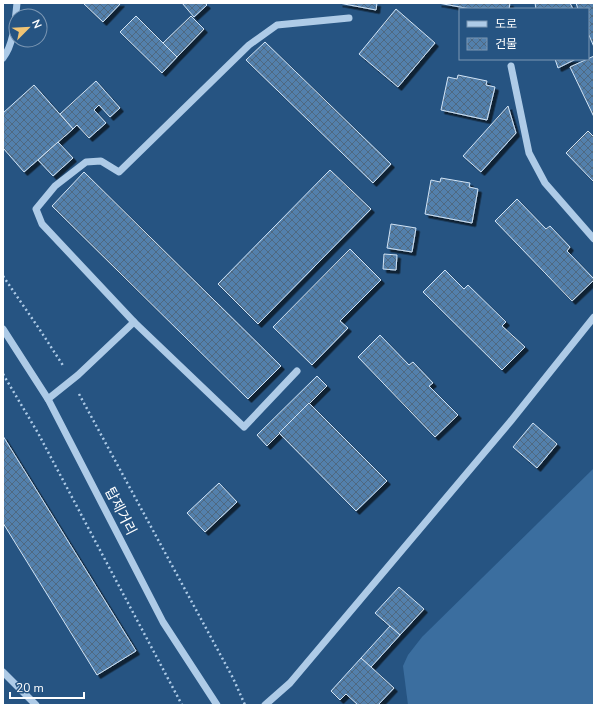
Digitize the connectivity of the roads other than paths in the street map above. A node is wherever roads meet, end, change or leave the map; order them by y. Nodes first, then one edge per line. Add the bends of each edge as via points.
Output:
1 (17, 3) edge
2 (349, 18) dead end
3 (3, 58) edge
4 (511, 66) dead end
5 (594, 239) edge
6 (594, 317) edge
7 (134, 322) junction
8 (3, 329) edge
9 (297, 371) dead end
10 (48, 399) junction
11 (3, 672) edge
12 (36, 705) edge
13 (217, 705) edge
14 (265, 705) edge

1 - 3 street via 8,51
2 - 7 street via 277,25 249,45 119,172 101,161 86,162 55,186 36,209 42,224
4 - 5 street via 529,152 545,183
6 - 14 street via 510,422 290,683
7 - 9 street via 244,428
7 - 10 street
8 - 10 street, 탑제거리
10 - 13 street, 탑제거리 via 164,622
11 - 12 street

